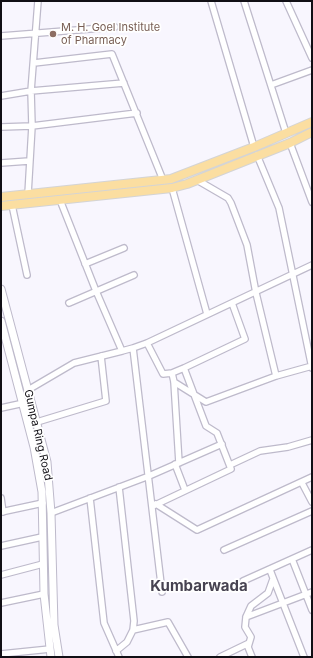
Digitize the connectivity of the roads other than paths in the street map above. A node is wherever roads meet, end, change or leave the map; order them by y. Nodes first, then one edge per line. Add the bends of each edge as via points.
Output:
1 (38, 1) edge
2 (211, 1) edge
3 (244, 1) edge
4 (286, 1) edge
5 (115, 27) dead end
6 (36, 34) junction
7 (1, 36) edge
8 (312, 58) edge
9 (34, 63) junction
10 (312, 70) edge
11 (124, 83) junction
12 (271, 85) junction
13 (31, 91) junction
14 (1, 96) edge
15 (137, 113) junction
16 (312, 122) edge
17 (32, 126) junction
18 (1, 127) edge
19 (286, 132) junction
20 (312, 132) edge
21 (290, 143) junction
22 (256, 151) junction
23 (30, 161) junction
24 (1, 163) edge
25 (164, 180) junction
26 (197, 180) junction
27 (172, 188) junction
28 (28, 194) junction
29 (1, 197) edge
30 (60, 200) junction
31 (312, 202) edge
32 (12, 205) junction
33 (1, 206) edge
34 (124, 248) dead end
35 (85, 264) junction
36 (312, 265) edge
37 (292, 274) junction
38 (27, 275) dead end
39 (134, 275) dead end
40 (1, 289) edge
41 (96, 291) junction
42 (256, 293) junction
43 (69, 303) dead end
44 (232, 303) junction
45 (207, 314) junction
46 (1, 321) edge
47 (312, 332) edge
48 (305, 333) junction
49 (147, 343) junction
50 (133, 348) junction
51 (122, 351) junction
52 (101, 356) junction
53 (312, 367) edge
54 (184, 368) junction
55 (172, 373) junction
56 (276, 376) junction
57 (174, 382) junction
58 (28, 390) junction
59 (196, 398) junction
60 (24, 403) junction
61 (1, 408) edge
62 (37, 422) junction
63 (312, 440) edge
64 (222, 444) junction
65 (177, 464) junction
66 (230, 465) junction
67 (149, 476) junction
68 (312, 477) edge
69 (302, 483) junction
70 (119, 487) junction
71 (185, 490) junction
72 (1, 498) edge
73 (90, 498) junction
74 (312, 502) edge
75 (43, 503) junction
76 (154, 505) junction
77 (312, 510) edge
78 (2, 512) edge
79 (51, 513) junction
80 (42, 537) junction
81 (1, 546) edge
82 (224, 550) dead end
83 (312, 550) edge
84 (292, 559) junction
85 (43, 564) junction
86 (270, 570) junction
87 (1, 575) edge
88 (273, 578) junction
89 (243, 581) dead end
90 (162, 592) dead end
91 (312, 592) edge
92 (44, 594) junction
93 (306, 595) junction
94 (1, 603) edge
95 (283, 604) junction
96 (312, 610) edge
97 (246, 617) junction
98 (133, 630) junction
99 (250, 643) junction
100 (50, 649) junction
101 (116, 651) junction
102 (21, 652) junction
103 (1, 654) edge
104 (14, 657) edge
105 (51, 657) edge
106 (59, 657) edge
107 (120, 657) edge
108 (188, 657) edge
109 (220, 657) edge
110 (252, 657) edge
111 (304, 657) edge

1 - 6 street
2 - 22 street
3 - 12 street
4 - 8 street
5 - 6 street
6 - 7 street
6 - 9 street
9 - 11 street via 112,54
9 - 13 street
10 - 12 street
11 - 13 street
11 - 15 street
12 - 19 street
13 - 14 street
13 - 17 street
15 - 17 street
15 - 25 street
16 - 19 main road
17 - 18 street
17 - 23 street
19 - 22 main road
20 - 21 main road
21 - 22 main road
21 - 31 street
22 - 25 main road
22 - 26 main road
22 - 37 street via 279,208
23 - 24 street
23 - 28 street
25 - 28 main road
26 - 27 main road
26 - 42 street via 230,201 247,245
27 - 30 main road
27 - 45 street
28 - 29 main road
30 - 32 main road
30 - 35 street
32 - 33 main road
32 - 38 street
34 - 35 street
35 - 41 street
36 - 37 street
37 - 42 street
37 - 48 street
39 - 41 street
40 - 58 street, Gumpa Ring Road
41 - 43 street
41 - 51 street
42 - 44 street
42 - 56 street
44 - 45 street
44 - 54 street via 245,339
45 - 49 street
46 - 60 street, Gumpa Ring Road
47 - 48 street
48 - 53 street
49 - 50 street
49 - 55 street via 162,372 166,375
50 - 51 street
50 - 67 street
51 - 52 street
52 - 58 street via 69,366
52 - 62 street via 106,401
53 - 56 street
54 - 55 street
54 - 59 street
55 - 57 street
56 - 59 street via 207,402
57 - 59 street
57 - 65 street
58 - 62 street, Gumpa Ring Road
59 - 64 street via 206,426 217,433
60 - 61 street
60 - 75 street, Gumpa Ring Road via 37,459
62 - 79 street, Gumpa Ring Road via 48,472
63 - 66 street via 284,448 260,451
64 - 65 street
64 - 66 street
65 - 67 street
65 - 71 street
66 - 71 street via 231,469
67 - 70 street
67 - 76 street
68 - 69 street
69 - 74 street
69 - 76 street via 197,530
70 - 73 street
70 - 98 street via 134,615
71 - 76 street
72 - 78 street
73 - 79 street
73 - 101 street via 104,623
75 - 78 street
75 - 80 street, Gumpa Ring Road
76 - 90 street
77 - 82 street
79 - 106 street, Gumpa Ring Road via 54,618
80 - 81 street
80 - 85 street, Gumpa Ring Road
83 - 84 street
84 - 86 street
84 - 93 street
85 - 87 street
85 - 92 street, Gumpa Ring Road
86 - 88 street
86 - 89 street
88 - 95 street
88 - 97 street via 268,593 251,606
91 - 93 street
92 - 94 street
92 - 100 street, Gumpa Ring Road
93 - 95 street
93 - 96 street
95 - 97 street
95 - 111 street
97 - 99 street via 245,627 251,637
98 - 101 street via 127,642
98 - 108 street via 168,622
99 - 109 street
99 - 110 street via 248,648
100 - 102 street
100 - 105 street, Gumpa Ring Road
101 - 107 street
102 - 103 street
102 - 104 street

